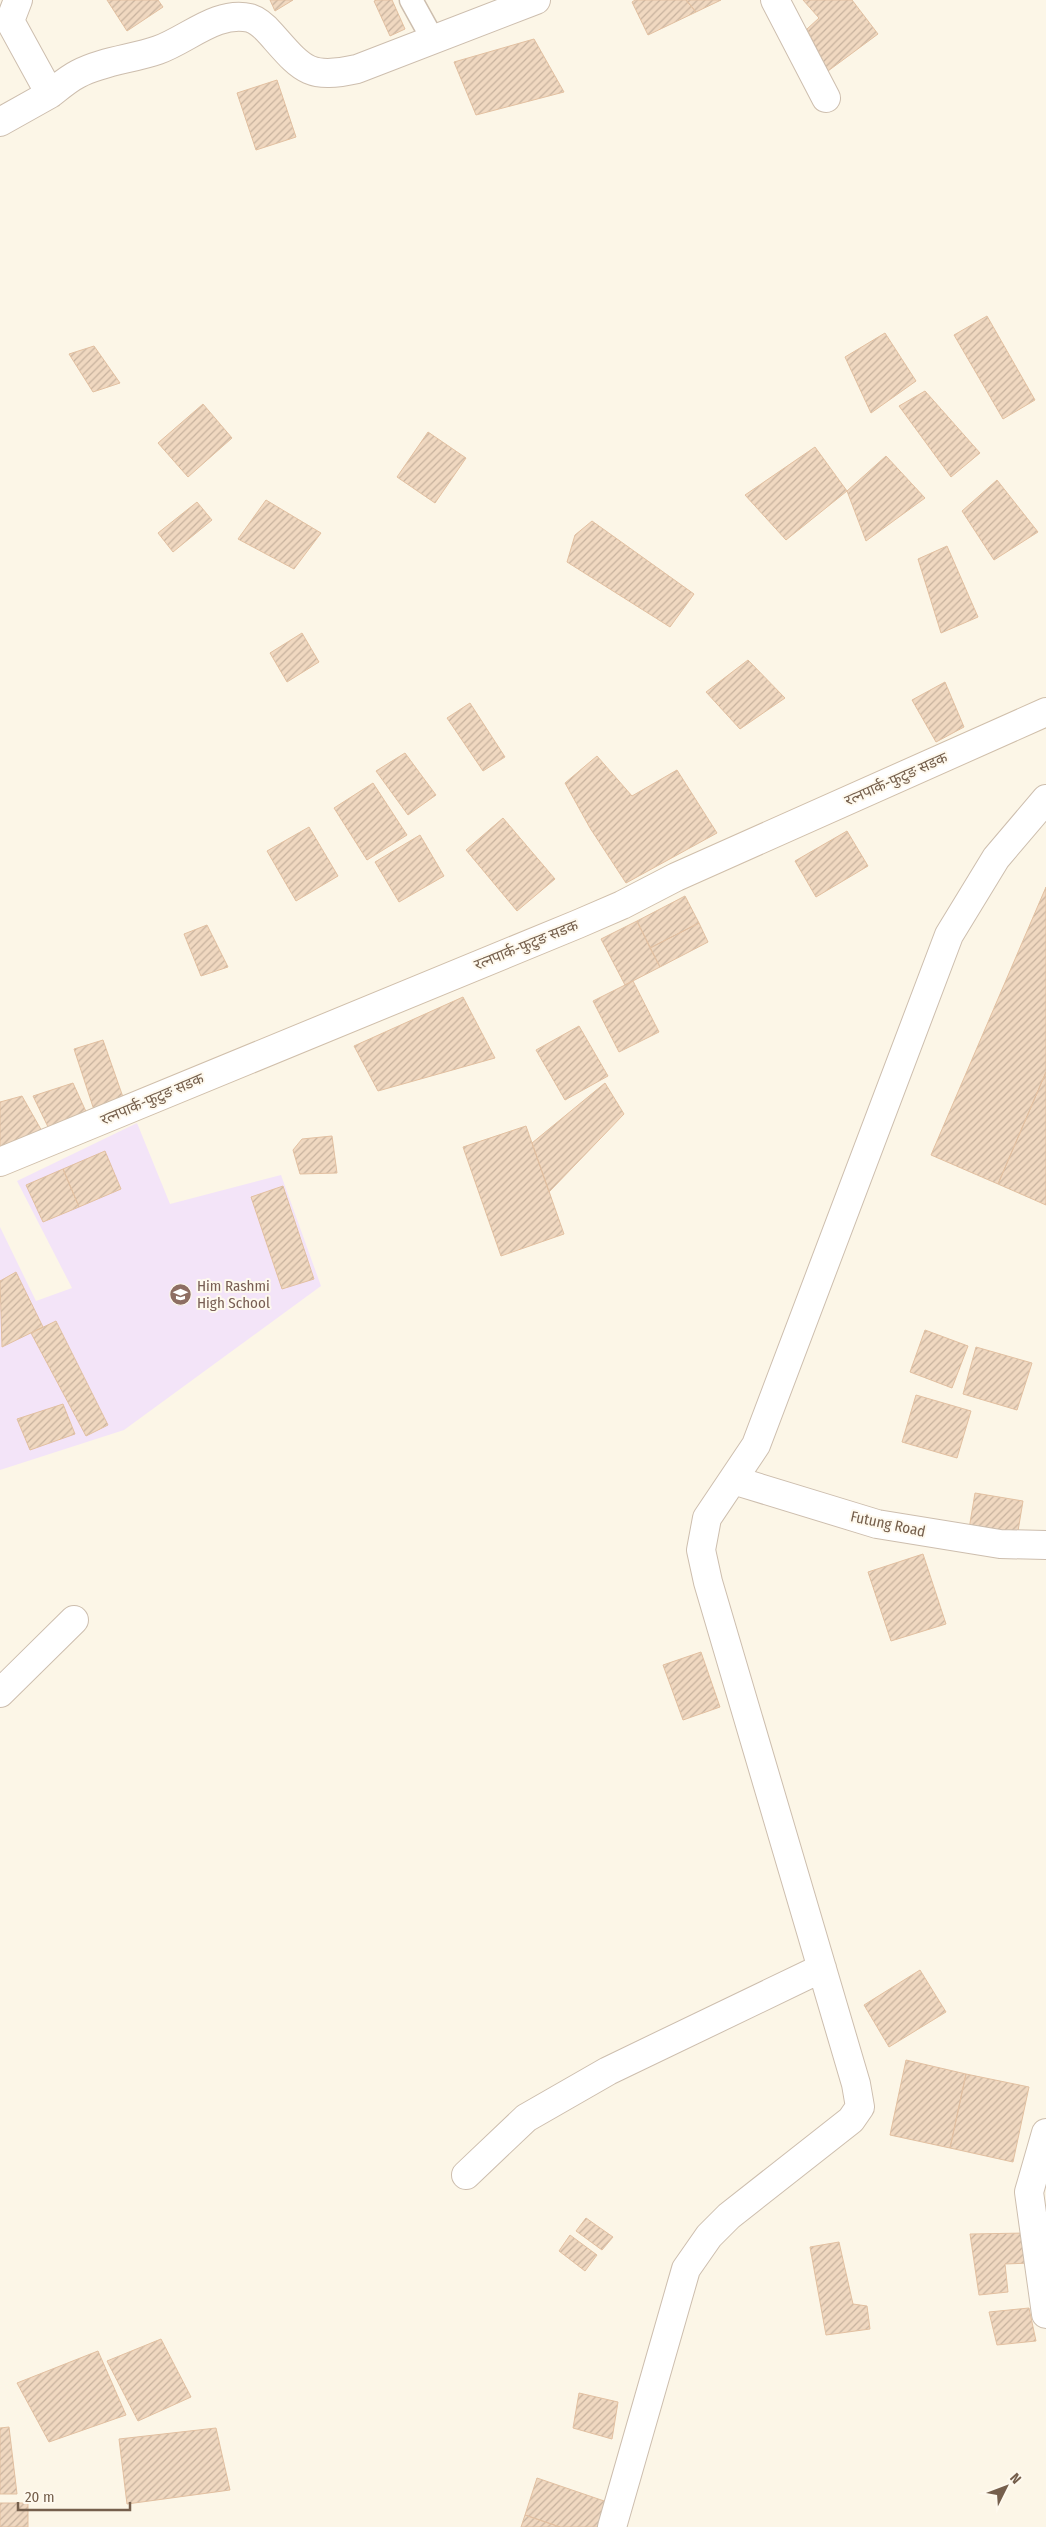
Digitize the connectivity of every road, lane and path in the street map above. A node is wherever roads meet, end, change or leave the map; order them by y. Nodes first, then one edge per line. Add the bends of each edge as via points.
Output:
1 (18, 0) edge
2 (411, 0) edge
3 (536, 0) edge
4 (775, 0) edge
5 (432, 38) junction
6 (50, 94) junction
7 (826, 98) dead end
8 (0, 122) edge
9 (1046, 712) edge
10 (1046, 799) edge
11 (0, 1162) edge
12 (733, 1480) junction
13 (1046, 1545) edge
14 (74, 1620) dead end
15 (0, 1693) edge
16 (822, 1968) junction
17 (1046, 2134) edge
18 (466, 2175) dead end
19 (1046, 2314) edge
20 (612, 2527) edge

1 - 6 street via 10,21
2 - 5 lane
3 - 5 street
4 - 7 street
5 - 6 street via 357,68 332,74 314,73 297,64 263,25 251,18 236,17 204,26 159,50 78,74
6 - 8 street
9 - 11 street, रत्नपार्क-फुटुङ सडक via 676,876 578,924
10 - 12 street via 996,858 949,935 756,1445
12 - 13 street, Futung Road via 877,1524 1000,1544
12 - 16 street via 707,1518 702,1550 708,1582
14 - 15 street
16 - 18 street via 608,2070 526,2118
16 - 20 street via 860,2107 851,2120 729,2216 709,2236 686,2269
17 - 19 street via 1029,2192

